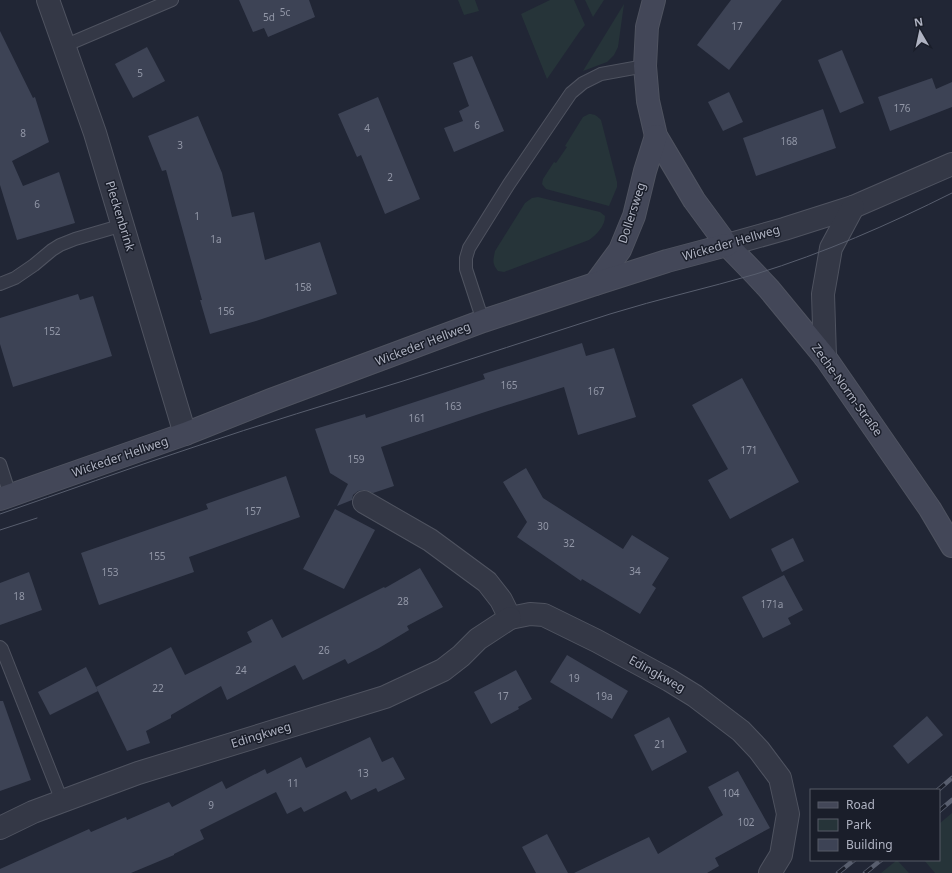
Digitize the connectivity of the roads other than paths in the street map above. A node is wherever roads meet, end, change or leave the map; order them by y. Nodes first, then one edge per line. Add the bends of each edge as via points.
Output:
1 (48, 0) edge
2 (172, 0) edge
3 (654, 0) edge
4 (64, 46) junction
5 (645, 66) junction
6 (656, 136) junction
7 (952, 164) edge
8 (853, 207) junction
9 (122, 225) junction
10 (727, 246) junction
11 (0, 284) edge
12 (595, 284) junction
13 (483, 321) junction
14 (825, 357) junction
15 (185, 434) junction
16 (0, 464) edge
17 (5, 497) edge
18 (364, 502) dead end
19 (952, 546) edge
20 (510, 618) junction
21 (0, 647) edge
22 (62, 801) junction
23 (0, 828) edge
24 (770, 873) edge

1 - 4 street, Pleckenbrink
2 - 4 lane
3 - 5 main road via 647,27
4 - 9 street, Pleckenbrink via 95,133
5 - 6 main road via 648,101
5 - 13 lane via 601,74 583,83 572,93 509,184 466,258 466,269
6 - 10 main road via 694,200
6 - 12 main road, Dollersweg via 634,216 620,250
7 - 8 street, Wickeder Hellweg
8 - 10 street, Wickeder Hellweg
8 - 14 street via 831,248 823,294
9 - 11 lane via 60,245 15,278
9 - 15 street, Pleckenbrink
10 - 12 main road, Wickeder Hellweg via 667,261
10 - 14 main road, Zeche-Norm-Straße via 769,289
12 - 13 main road, Wickeder Hellweg
13 - 15 main road, Wickeder Hellweg
14 - 19 main road, Zeche-Norm-Straße via 930,509
15 - 17 main road, Wickeder Hellweg
16 - 17 lane
18 - 20 street via 430,540 487,582 502,600
20 - 22 street, Edingkweg via 478,639 443,670 385,697 138,772
20 - 24 street, Edingkweg via 530,614 544,615 669,680 741,731 780,778 788,814 781,855
21 - 22 lane
22 - 23 street, Edingkweg

